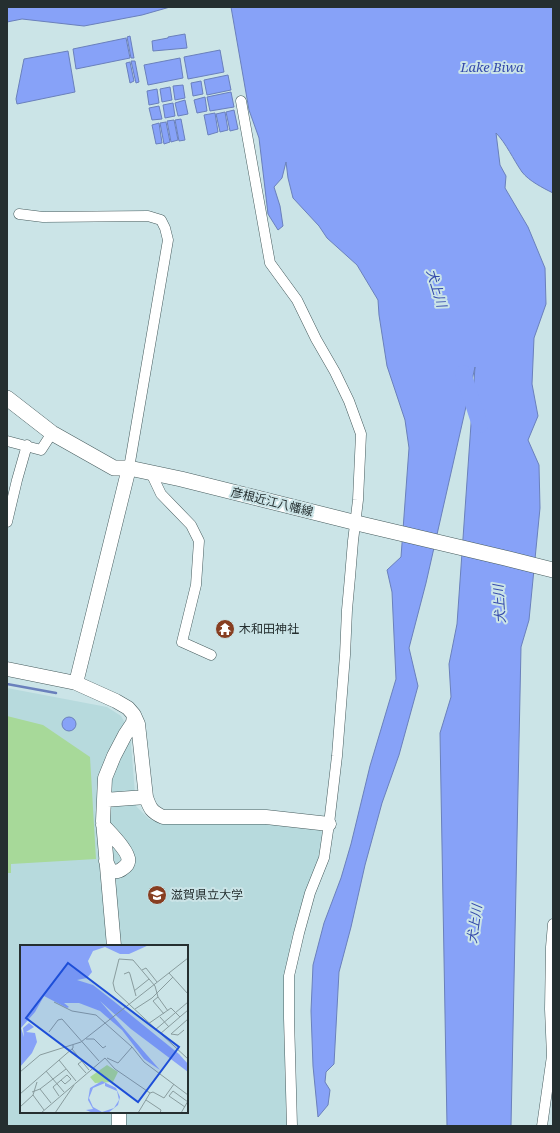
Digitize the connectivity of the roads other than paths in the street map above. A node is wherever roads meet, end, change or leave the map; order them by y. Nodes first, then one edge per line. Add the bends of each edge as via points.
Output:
1 (241, 101) dead end
2 (19, 214) dead end
3 (7, 398) edge
4 (52, 432) junction
5 (7, 441) edge
6 (27, 446) junction
7 (129, 468) junction
8 (151, 473) junction
9 (7, 522) edge
10 (358, 523) junction
11 (553, 570) edge
12 (211, 656) dead end
13 (7, 669) edge
14 (76, 683) junction
15 (134, 715) junction
16 (146, 797) junction
17 (104, 800) junction
18 (329, 824) junction
19 (103, 825) junction
20 (106, 861) junction
21 (553, 924) edge
22 (114, 945) edge
23 (552, 947) edge
24 (119, 1113) edge
25 (119, 1126) edge
26 (292, 1126) edge
27 (542, 1126) edge

1 - 10 street via 270,263 297,300 335,372 349,401 360,434
2 - 7 street via 43,217 148,216 161,220 165,228 168,240
3 - 4 main road, 彦根近江八幡線
4 - 6 street via 41,450
4 - 7 main road, 彦根近江八幡線 via 114,468
5 - 6 street
6 - 9 street
7 - 8 main road, 彦根近江八幡線
7 - 14 street
8 - 10 main road, 彦根近江八幡線
8 - 12 street via 161,494 191,525 199,541 196,585 182,642
10 - 11 main road, 彦根近江八幡線
10 - 18 street via 347,610 337,756
13 - 14 street
14 - 15 street via 116,701
15 - 16 street via 138,724
15 - 17 street via 133,723 105,778
16 - 17 street
16 - 18 street via 150,808 163,817 266,817
17 - 19 street
18 - 26 street via 324,858 310,893 289,976
19 - 20 street
19 - 20 street via 123,847 128,857 126,865 115,872 110,870
20 - 22 street
21 - 23 street
23 - 27 street via 552,1056
24 - 25 street

